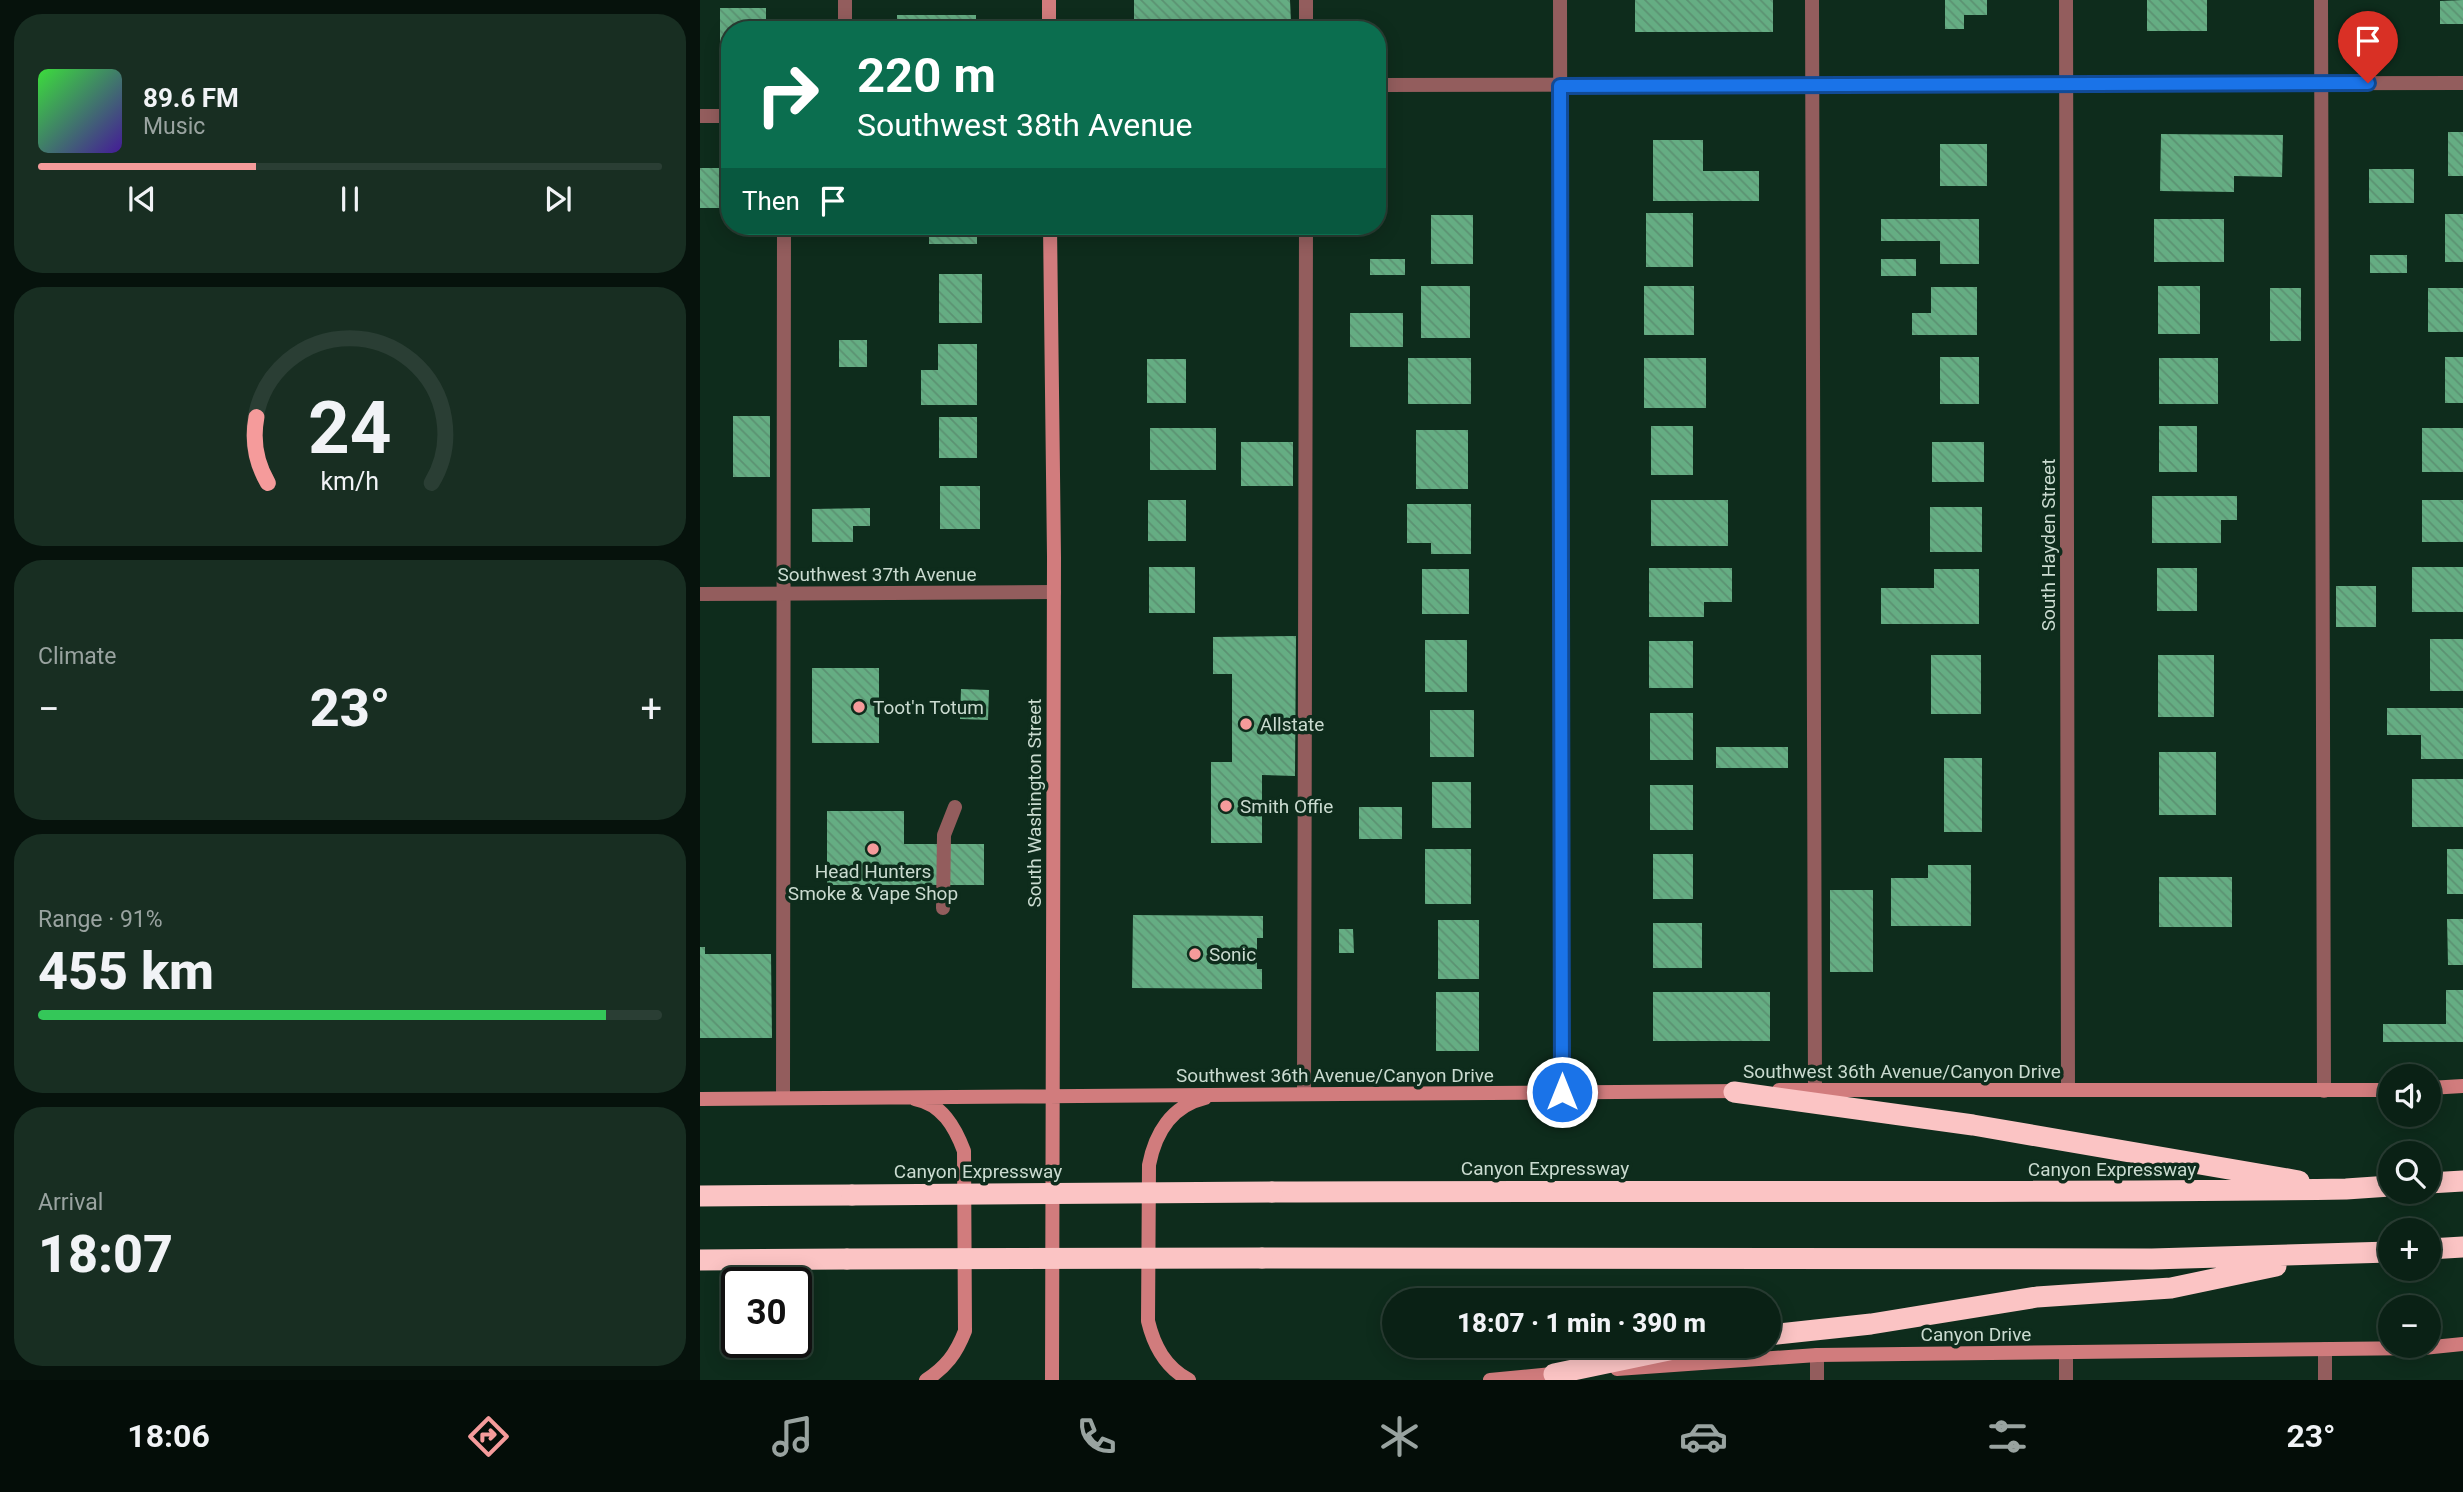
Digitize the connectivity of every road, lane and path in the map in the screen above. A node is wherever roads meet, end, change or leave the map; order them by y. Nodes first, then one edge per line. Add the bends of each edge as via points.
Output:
1 (845, 0) edge
2 (1049, 0) edge
3 (1306, 0) edge
4 (1560, 0) edge
5 (1812, 0) edge
6 (2066, 0) edge
7 (2321, 0) edge
8 (845, 21) edge
9 (1049, 21) edge
10 (1306, 21) edge
11 (2066, 83) junction
12 (2321, 83) junction
13 (2463, 83) edge
14 (1812, 84) junction
15 (1386, 85) edge
16 (1560, 86) junction
17 (700, 116) edge
18 (721, 116) edge
19 (784, 235) edge
20 (1050, 235) edge
21 (1306, 235) edge
22 (1054, 592) junction
23 (784, 593) junction
24 (700, 594) edge
25 (955, 807) dead end
26 (943, 908) dead end
27 (2463, 1086) edge
28 (2441, 1087) edge
29 (2068, 1089) junction
30 (1815, 1090) junction
31 (2378, 1090) edge
32 (2324, 1091) junction
33 (1562, 1092) junction
34 (1734, 1092) junction
35 (1304, 1094) junction
36 (1052, 1095) junction
37 (1216, 1095) junction
38 (898, 1097) junction
39 (783, 1098) junction
40 (700, 1099) edge
41 (2463, 1181) edge
42 (2441, 1182) edge
43 (2378, 1187) edge
44 (2346, 1189) junction
45 (700, 1196) edge
46 (2463, 1247) edge
47 (2441, 1249) edge
48 (2378, 1253) edge
49 (2323, 1256) junction
50 (700, 1260) edge
51 (1781, 1334) edge
52 (2463, 1344) edge
53 (2325, 1349) junction
54 (2066, 1353) junction
55 (1817, 1354) junction
56 (1636, 1358) edge
57 (1554, 1377) edge
58 (926, 1380) edge
59 (1052, 1380) edge
60 (1189, 1380) edge
61 (1490, 1380) edge
62 (1817, 1380) edge
63 (2066, 1380) edge
64 (2325, 1380) edge

1 - 8 street
2 - 9 main road
3 - 10 street
4 - 16 street
5 - 14 street
6 - 11 street, South Hayden Street
7 - 12 street
11 - 12 street
11 - 14 street
11 - 29 street, South Hayden Street
12 - 13 street
12 - 32 street
14 - 16 street
14 - 30 street
15 - 16 street
16 - 33 street
17 - 18 street
19 - 23 street
20 - 22 main road, South Washington Street
21 - 35 street
22 - 23 street, Southwest 37th Avenue
22 - 36 main road, South Washington Street
23 - 24 street, Southwest 37th Avenue
23 - 39 street
25 - 26 street via 944,835
27 - 28 main road
29 - 30 main road, Southwest 36th Avenue/Canyon Drive
29 - 32 main road, Southwest 36th Avenue/Canyon Drive
30 - 34 main road, Southwest 36th Avenue/Canyon Drive
31 - 32 main road, Southwest 36th Avenue/Canyon Drive
33 - 34 main road, Southwest 36th Avenue/Canyon Drive
33 - 35 main road, Southwest 36th Avenue/Canyon Drive
34 - 44 highway via 2001,1129
35 - 37 main road, Southwest 36th Avenue/Canyon Drive
36 - 37 main road, Southwest 36th Avenue/Canyon Drive
36 - 38 main road, Southwest 36th Avenue/Canyon Drive
36 - 59 main road, South Washington Street
37 - 60 main road via 1177,1111 1153,1144 1149,1165 1148,1321 1153,1342 1165,1361
38 - 39 main road, Southwest 36th Avenue/Canyon Drive
38 - 58 main road via 921,1100 941,1112 956,1129 964,1151 965,1331 957,1352
39 - 40 main road, Southwest 36th Avenue/Canyon Drive
41 - 42 highway
43 - 44 highway, Canyon Expressway
44 - 45 highway, Canyon Expressway, bridge
46 - 47 highway
48 - 49 highway
49 - 50 highway, bridge
49 - 51 highway via 2171,1288 2037,1297
52 - 53 main road, Canyon Drive
53 - 54 main road, Canyon Drive
53 - 64 street
54 - 55 main road, Canyon Drive
54 - 63 street
55 - 57 main road, Canyon Drive
55 - 62 street
56 - 57 highway
57 - 61 main road, Canyon Drive

